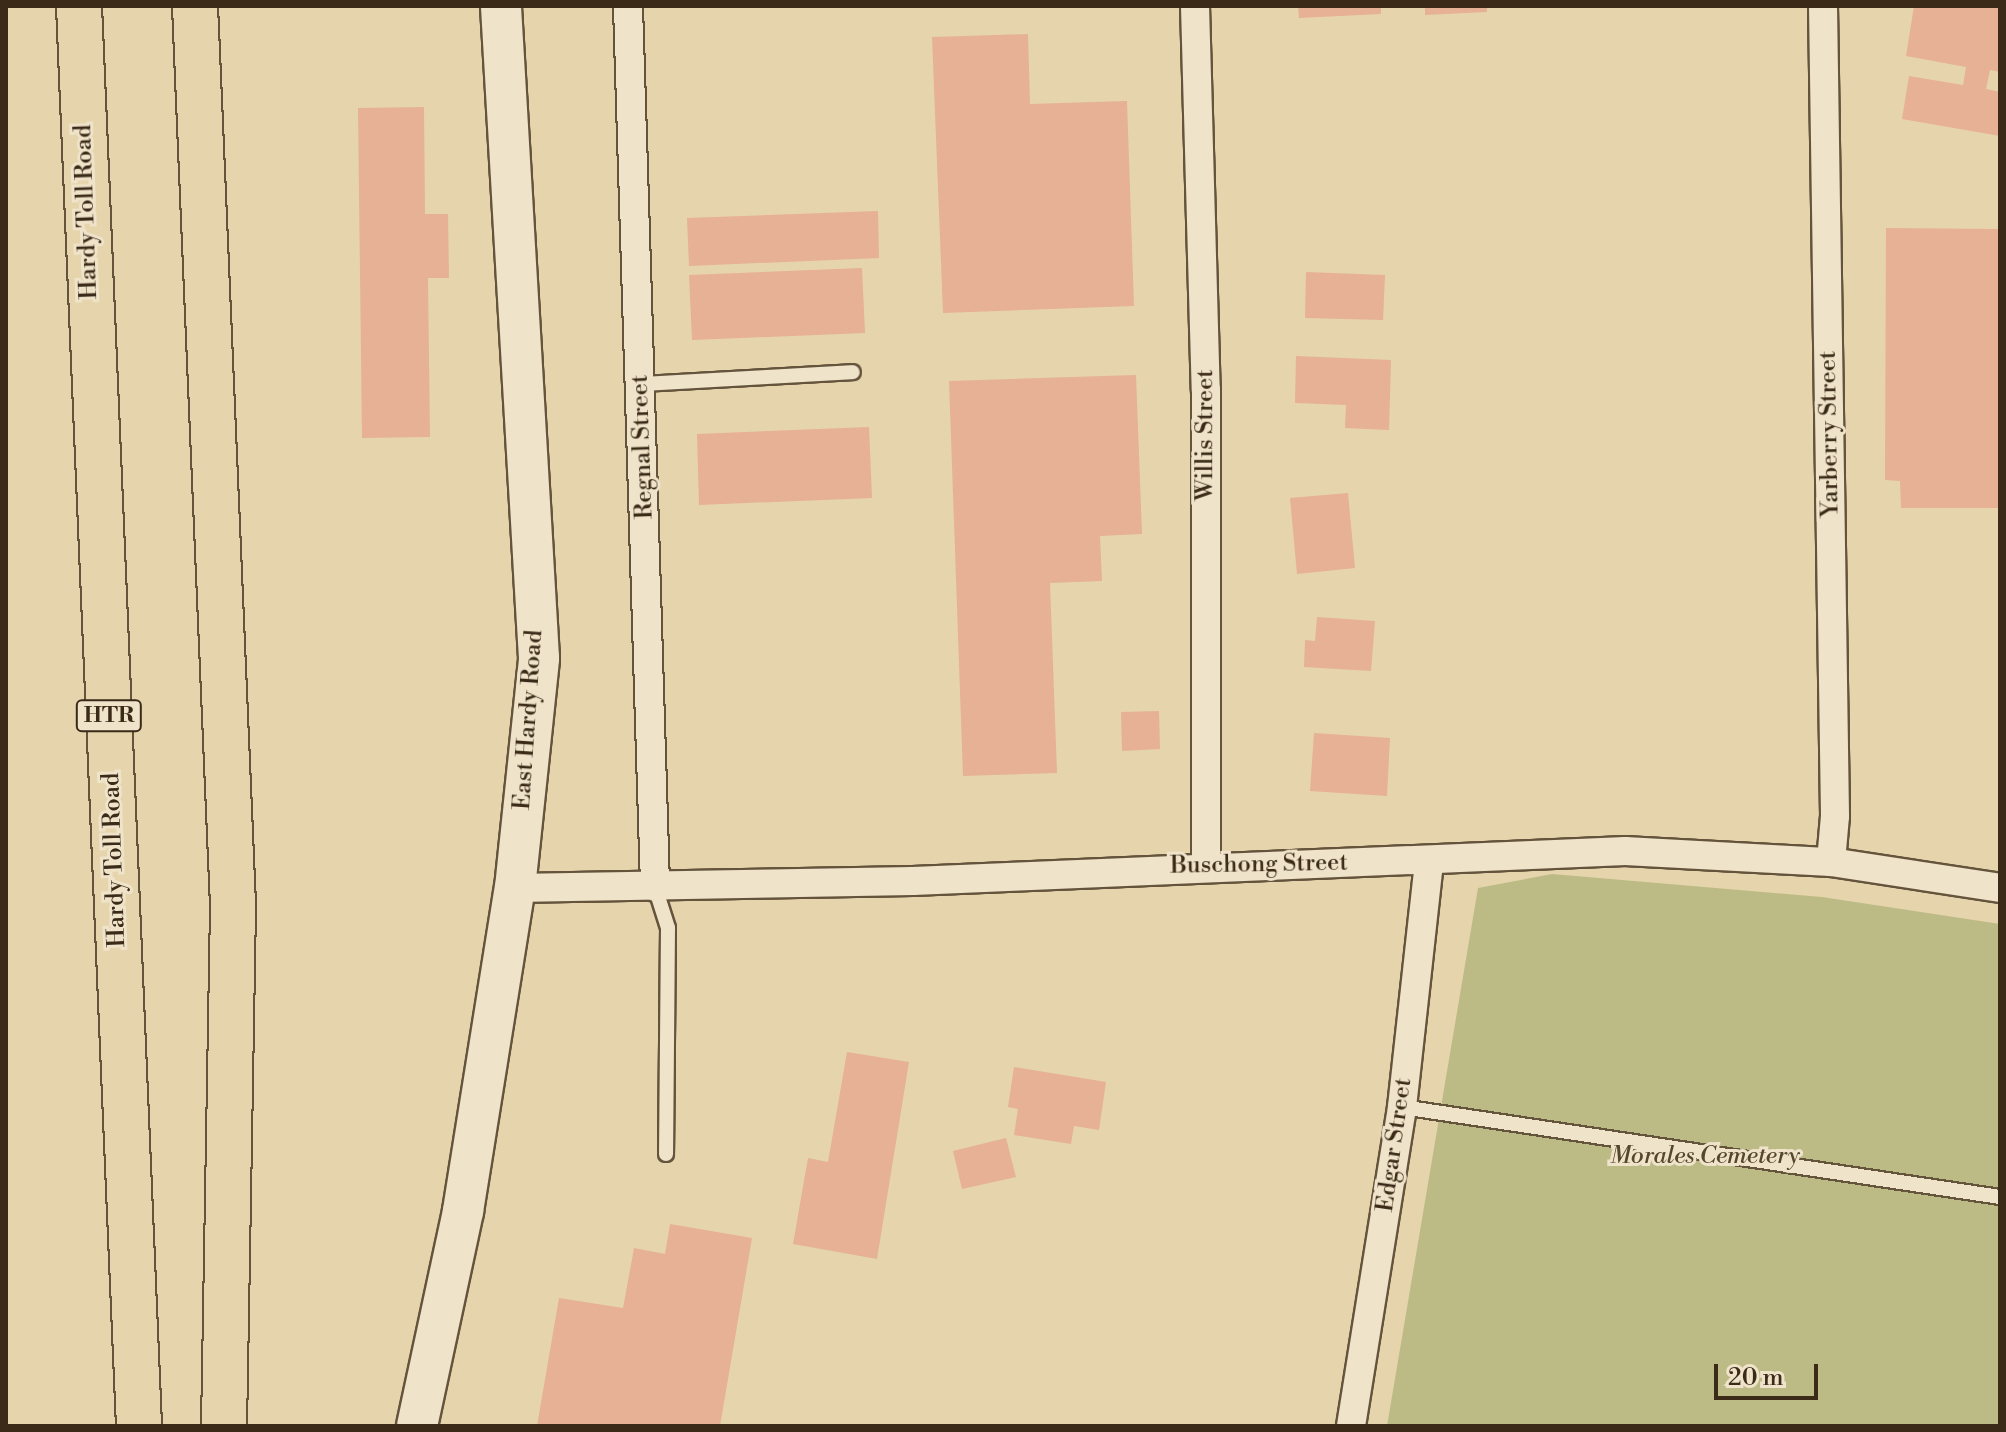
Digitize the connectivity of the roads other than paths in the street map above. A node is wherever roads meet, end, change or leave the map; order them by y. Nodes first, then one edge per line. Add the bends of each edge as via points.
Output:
1 (79, 6) edge
2 (195, 6) edge
3 (501, 6) edge
4 (628, 6) edge
5 (1195, 6) edge
6 (1823, 6) edge
7 (853, 372) dead end
8 (641, 384) junction
9 (1429, 862) junction
10 (1831, 862) junction
11 (1206, 865) junction
12 (655, 887) junction
13 (515, 888) junction
14 (2000, 888) edge
15 (1402, 1107) junction
16 (666, 1154) dead end
17 (2000, 1197) edge
18 (139, 1426) edge
19 (224, 1426) edge
20 (417, 1426) edge
21 (1351, 1426) edge

1 - 18 highway, Hardy Toll Road / HTR
2 - 19 highway via 233,907
3 - 13 main road, East Hardy Road via 539,658
4 - 8 street, Regnal Street
5 - 11 street, Willis Street via 1206,390
6 - 10 street, Yarberry Street via 1835,816
7 - 8 lane
8 - 12 street, Regnal Street
9 - 10 street, Buschong Street via 1625,851
9 - 11 street, Buschong Street
9 - 15 street, Edgar Street
10 - 14 street, Buschong Street
11 - 12 street, Buschong Street via 913,881
12 - 13 street, Buschong Street
12 - 16 lane via 668,928
13 - 20 main road, East Hardy Road via 463,1211
15 - 17 lane
15 - 21 street, Edgar Street

